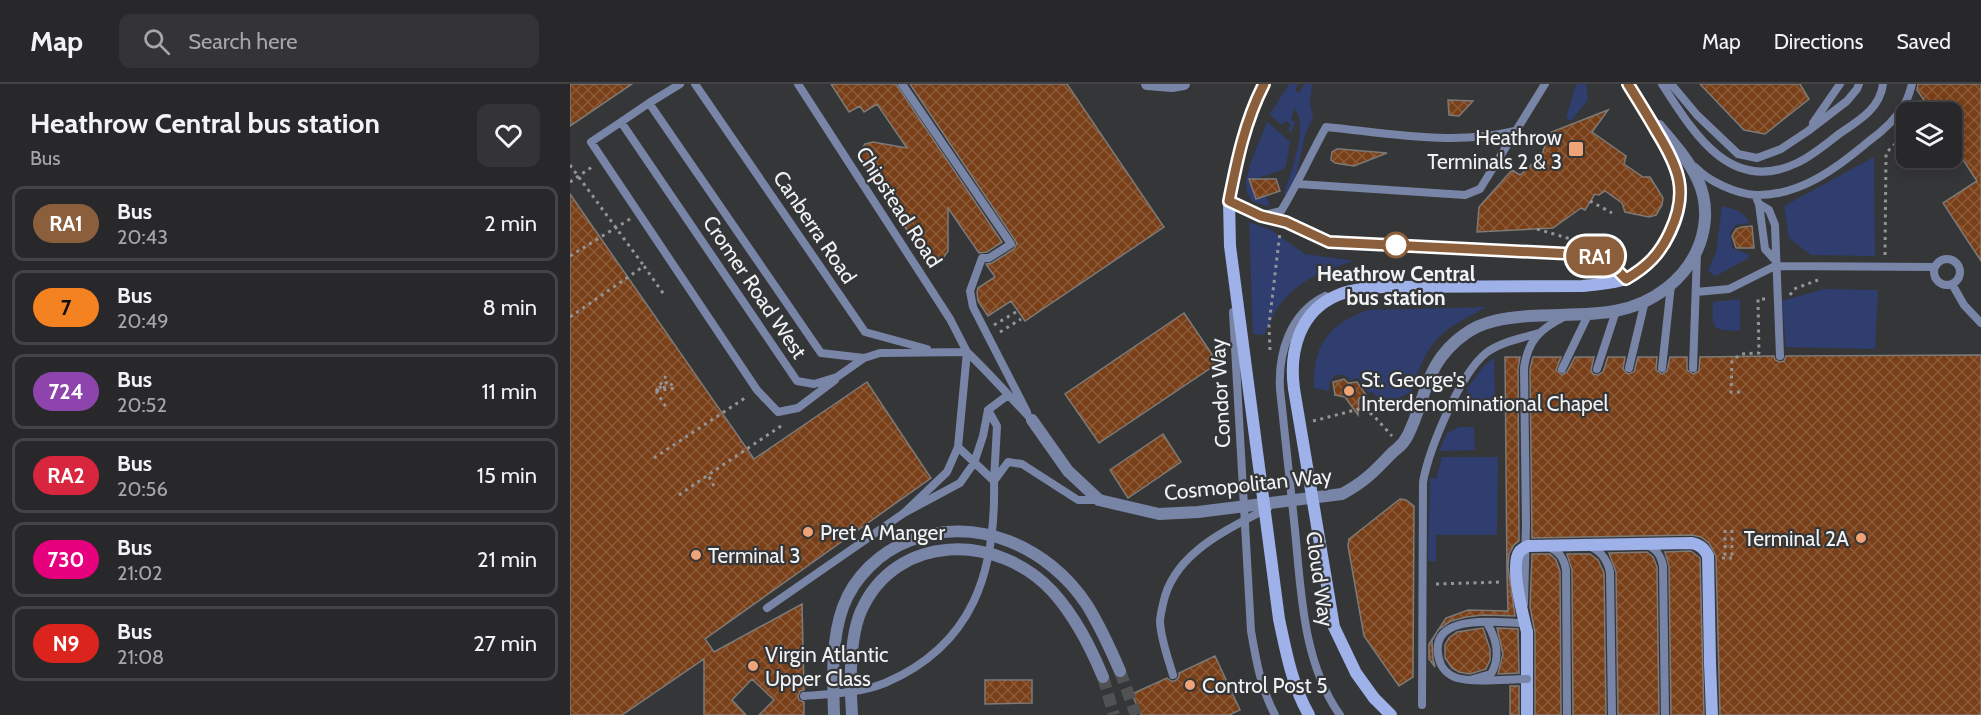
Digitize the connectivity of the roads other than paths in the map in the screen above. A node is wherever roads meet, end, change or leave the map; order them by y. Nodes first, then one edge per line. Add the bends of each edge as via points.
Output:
1 (680, 84) edge
2 (695, 84) edge
3 (798, 84) edge
4 (902, 84) edge
5 (1147, 84) edge
6 (1264, 84) edge
7 (1545, 84) edge
8 (1629, 84) edge
9 (1662, 84) edge
10 (1671, 84) edge
11 (1840, 84) edge
12 (1859, 84) edge
13 (1883, 84) edge
14 (1912, 84) edge
15 (1175, 85) edge
16 (649, 104) junction
17 (1643, 107) junction
18 (621, 122) junction
19 (1515, 131) junction
20 (1808, 131) junction
21 (1688, 160) junction
22 (1298, 184) junction
23 (1755, 195) junction
24 (1229, 201) junction
25 (1261, 216) junction
26 (1230, 246) junction
27 (1697, 250) junction
28 (1775, 263) junction
29 (1935, 267) junction
30 (1626, 279) junction
31 (1952, 284) junction
32 (1671, 285) junction
33 (1384, 286) junction
34 (1696, 292) junction
35 (1644, 301) junction
36 (1616, 311) junction
37 (1589, 313) junction
38 (1570, 314) junction
39 (1981, 323) edge
40 (1539, 333) junction
41 (933, 351) junction
42 (967, 352) junction
43 (1780, 356) dead end
44 (864, 358) junction
45 (1629, 368) dead end
46 (1662, 368) dead end
47 (1694, 368) dead end
48 (1562, 369) dead end
49 (1597, 369) dead end
50 (1008, 395) junction
51 (987, 410) junction
52 (1032, 420) junction
53 (958, 447) junction
54 (974, 463) junction
55 (994, 481) junction
56 (1099, 500) junction
57 (1281, 501) junction
58 (904, 513) junction
59 (1641, 543) junction
60 (1540, 544) junction
61 (1582, 544) junction
62 (767, 608) dead end
63 (1487, 622) junction
64 (1525, 623) junction
65 (1120, 670) tunnel mouth
66 (1173, 675) dead end
67 (1103, 677) tunnel mouth
68 (1473, 679) junction
69 (1527, 679) junction
70 (804, 696) dead end
71 (1422, 705) dead end
72 (834, 715) edge
73 (852, 715) edge
74 (1275, 715) edge
75 (1309, 715) edge
76 (1340, 715) edge
77 (1391, 715) edge
78 (1522, 715) edge
79 (1527, 715) edge
80 (1567, 715) edge
81 (1612, 715) edge
82 (1665, 715) edge
83 (1712, 715) edge

1 - 16 lane
2 - 41 lane, Canberra Road via 865,332
3 - 42 lane, Chipstead Road via 950,319
4 - 52 lane via 1011,243 989,258 982,258 970,291 973,307
5 - 15 street
6 - 24 street via 1239,147
7 - 19 lane
8 - 17 street
9 - 13 lane via 1713,152 1731,165 1757,172 1778,170 1805,159 1873,108
10 - 20 lane via 1738,154 1757,158 1781,149
11 - 20 lane
12 - 20 lane via 1847,101
14 - 23 lane via 1905,104 1889,125 1847,160 1800,186
16 - 18 lane
16 - 44 lane via 822,354
17 - 21 street, Cosmopolitan Way
17 - 30 street via 1679,174 1681,193 1664,246 1642,270
18 - 44 lane, Cromer Road West via 797,381 814,384 837,377
18 - 44 lane via 591,142 757,390 778,412 798,408
19 - 22 lane via 1480,189 1465,195
19 - 22 lane via 1466,139 1326,127
21 - 23 lane via 1705,177
21 - 27 street, Cosmopolitan Way via 1702,190 1706,211
22 - 25 lane via 1281,211
23 - 28 lane via 1759,204 1769,210 1775,225
24 - 25 lane
24 - 26 street, bridge
25 - 30 lane via 1286,222 1329,242 1594,255 1607,260
26 - 74 lane, Condor Way, bridge via 1251,631 1257,666
26 - 75 street, bridge via 1279,619 1292,677
27 - 32 street, Cosmopolitan Way
27 - 34 lane
28 - 29 lane
28 - 34 lane via 1729,290
28 - 43 lane
29 - 31 lane via 1940,282
29 - 31 lane via 1945,259 1956,262 1960,274
30 - 33 street via 1549,287
31 - 39 lane
32 - 35 street, Cosmopolitan Way
32 - 46 lane
33 - 76 lane, Cloud Way, bridge via 1338,291 1312,304 1287,337 1279,373 1307,627 1320,678
33 - 77 street, bridge via 1339,294 1315,310 1295,342 1292,374 1334,627 1356,673
34 - 47 lane
35 - 36 street, Cosmopolitan Way
35 - 45 lane
36 - 37 street, Cosmopolitan Way
36 - 49 lane
37 - 38 street, Cosmopolitan Way
37 - 48 lane
38 - 40 lane
38 - 57 street, Cosmopolitan Way via 1491,321 1473,329 1442,355 1401,447 1371,476 1342,494
40 - 71 lane via 1488,352 1472,367 1427,463 1423,482
40 - 78 lane via 1526,352 1524,368
41 - 42 lane
41 - 44 lane, Cromer Road West via 880,353
42 - 50 lane
42 - 53 lane
50 - 51 lane
50 - 52 lane
51 - 54 lane
51 - 55 lane via 997,426
52 - 56 street, Cosmopolitan Way via 1068,471
53 - 54 lane
53 - 58 lane via 947,472
54 - 55 lane
54 - 58 lane via 960,483
55 - 56 lane via 1008,462 1022,464 1078,500
55 - 70 lane, bridge via 992,538 979,593 944,644 918,666 883,683 847,693
56 - 57 street, Cosmopolitan Way via 1159,514
57 - 66 lane via 1210,539 1180,566 1165,591 1160,620
58 - 62 lane
59 - 61 street, bridge
59 - 82 lane, bridge via 1656,550 1663,566
59 - 83 street, bridge via 1699,544 1708,556
60 - 61 street, bridge
60 - 64 street, bridge via 1521,550 1517,558
60 - 80 lane, bridge via 1559,553 1566,570
61 - 81 lane, bridge via 1602,554 1610,572
63 - 64 lane, bridge
63 - 68 lane via 1495,643 1495,667 1491,674
63 - 68 lane, bridge via 1452,626 1439,645 1439,660 1447,673
64 - 69 street, bridge
65 - 72 street via 1086,604 1042,559 1003,538 950,530 898,545 858,580 844,604 838,626
67 - 73 street via 1071,615 1052,590 1032,573 997,555 973,549 929,552 891,571 861,611 852,659
68 - 69 lane, bridge
69 - 79 street

